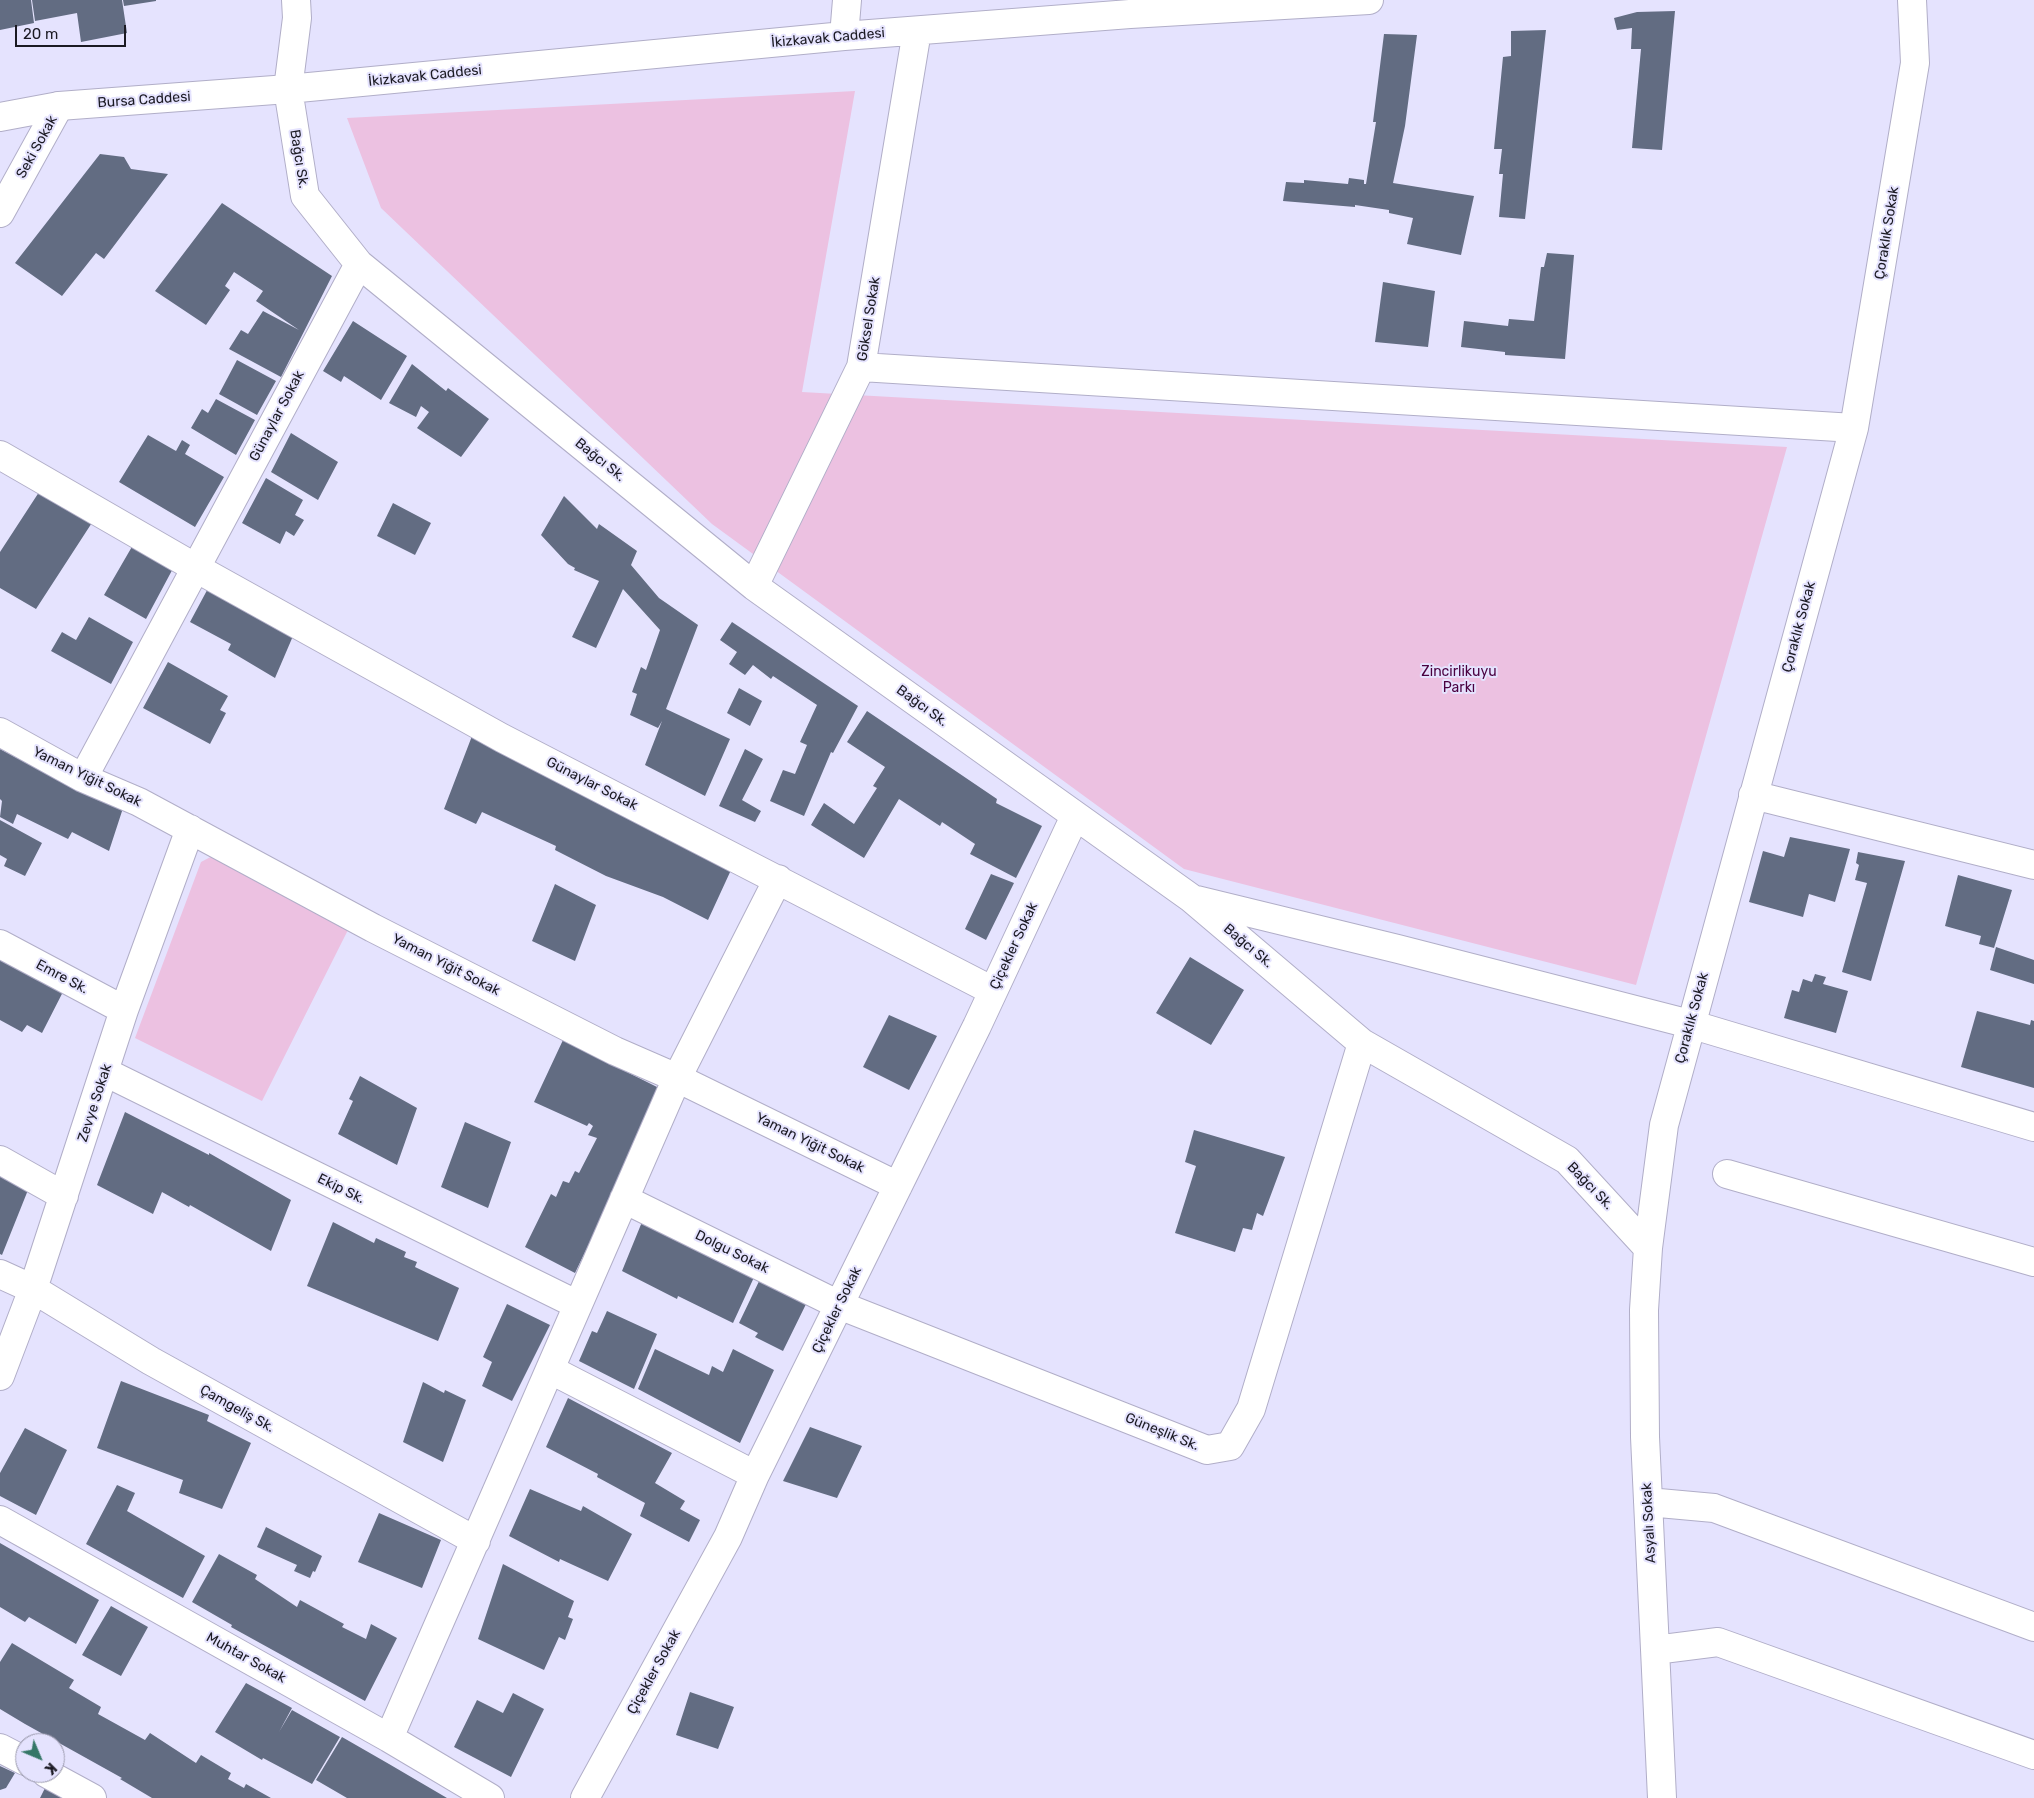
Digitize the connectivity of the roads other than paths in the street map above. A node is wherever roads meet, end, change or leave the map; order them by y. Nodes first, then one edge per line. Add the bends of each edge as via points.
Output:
1 (318, 0) edge
2 (847, 0) edge
3 (1369, 0) edge
4 (1912, 0) edge
5 (1131, 7) edge
6 (297, 9) edge
7 (917, 31) junction
8 (844, 36) junction
9 (288, 89) junction
10 (59, 106) junction
11 (0, 117) edge
12 (0, 213) edge
13 (359, 264) junction
14 (862, 367) junction
15 (1854, 428) junction
16 (0, 455) edge
17 (196, 568) junction
18 (754, 586) junction
19 (0, 732) edge
20 (83, 778) junction
21 (1753, 795) junction
22 (1075, 816) junction
23 (190, 829) junction
24 (2034, 865) edge
25 (778, 879) junction
26 (1191, 898) junction
27 (0, 944) edge
28 (993, 991) junction
29 (124, 1010) junction
30 (1690, 1024) junction
31 (1362, 1043) junction
32 (105, 1072) junction
33 (677, 1078) junction
34 (2034, 1127) edge
35 (0, 1160) edge
36 (1728, 1174) dead end
37 (898, 1186) junction
38 (64, 1196) junction
39 (624, 1199) junction
40 (1648, 1248) junction
41 (2034, 1262) edge
42 (0, 1274) edge
43 (33, 1290) junction
44 (578, 1305) junction
45 (839, 1305) junction
46 (551, 1370) junction
47 (0, 1376) edge
48 (755, 1475) junction
49 (1648, 1502) junction
50 (0, 1520) edge
51 (476, 1541) junction
52 (2034, 1627) edge
53 (1655, 1650) junction
54 (389, 1738) junction
55 (0, 1748) edge
56 (2034, 1755) edge
57 (15, 1756) edge
58 (64, 1783) edge
59 (92, 1798) edge
60 (490, 1798) edge
61 (585, 1798) edge
62 (1662, 1798) edge

1 - 6 street
2 - 8 street
3 - 5 street, İkizkavak Caddesi
4 - 15 street, Çoraklık Sokak via 1915,63
5 - 7 street, İkizkavak Caddesi
6 - 9 street, Bağcı Sk.
7 - 8 street, İkizkavak Caddesi
7 - 14 street, Göksel Sokak
8 - 9 street, İkizkavak Caddesi
9 - 10 street, Bursa Caddesi
9 - 13 street, Bağcı Sk. via 305,196
10 - 11 street, Bursa Caddesi
10 - 12 street, Seki Sokak
13 - 17 street, Günaylar Sokak
13 - 18 street, Bağcı Sk.
14 - 15 street
14 - 18 street, Göksel Sokak
15 - 21 street, Çoraklık Sokak
16 - 17 street, Günaylar Sokak
17 - 20 street, Günaylar Sokak
17 - 25 street, Günaylar Sokak via 502,738
18 - 22 street, Bağcı Sk.
19 - 20 street, Yaman Yiğit Sokak
20 - 23 street, Yaman Yiğit Sokak via 140,802
21 - 24 street
21 - 30 street, Çoraklık Sokak
22 - 26 street, Bağcı Sk.
22 - 28 street, Çiçekler Sokak
23 - 29 street, Zevye Sokak
23 - 33 street, Yaman Yiğit Sokak via 390,937 615,1051
25 - 28 street, Günaylar Sokak
25 - 33 street
26 - 30 street
26 - 31 street, Bağcı Sk.
27 - 29 street, Emre Sk.
28 - 37 street, Çiçekler Sokak
29 - 32 street, Zevye Sokak
30 - 34 street
30 - 40 street, Çoraklık Sokak via 1664,1125
31 - 40 street, Bağcı Sk. via 1566,1160
31 - 45 street, Güneşlik Sk. via 1250,1409 1230,1446 1206,1450
32 - 38 street, Zevye Sokak
32 - 44 street, Ekip Sk.
33 - 37 street, Yaman Yiğit Sokak
33 - 39 street
35 - 38 street
36 - 41 street
37 - 45 street, Çiçekler Sokak
38 - 43 street, Zevye Sokak
39 - 44 street
39 - 45 street, Dolgu Sokak
40 - 49 street, Asyalı Sokak via 1644,1310
42 - 43 street, Çamgeliş Sk.
43 - 47 street, Zevye Sokak
43 - 51 street, Çamgeliş Sk. via 151,1361
44 - 46 street
45 - 48 street, Çiçekler Sokak
46 - 48 street
46 - 51 street
48 - 61 street, Çiçekler Sokak via 728,1537
49 - 52 street via 1714,1508
49 - 53 street, Asyalı Sokak
50 - 54 street, Muhtar Sokak
51 - 54 street
53 - 56 street via 1718,1642
53 - 62 street, Asyalı Sokak
54 - 60 street, Muhtar Sokak
55 - 57 street
58 - 59 street

